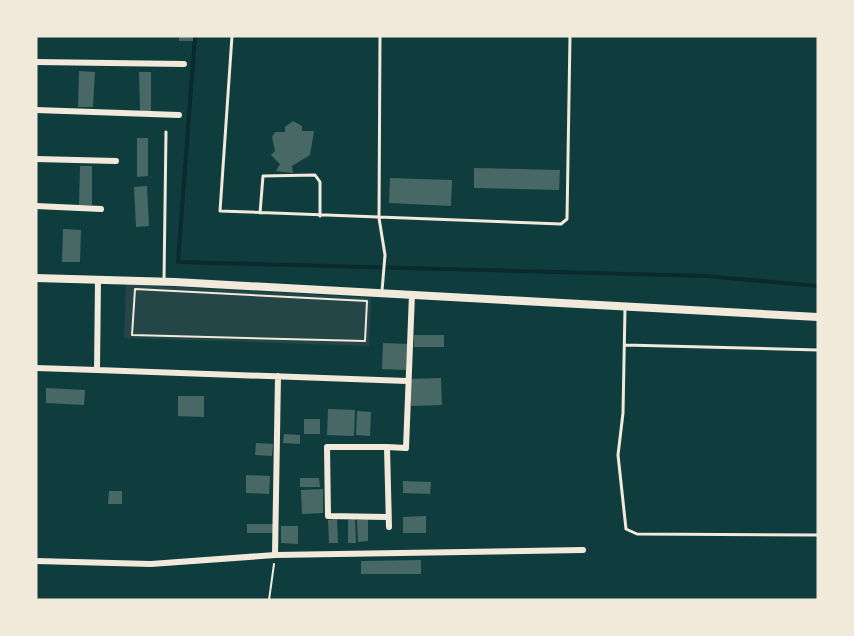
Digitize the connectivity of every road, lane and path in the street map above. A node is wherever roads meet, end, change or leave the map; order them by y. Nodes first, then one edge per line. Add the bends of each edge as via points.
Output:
1 (232, 36) edge
2 (380, 36) edge
3 (570, 36) edge
4 (36, 62) edge
5 (184, 64) dead end
6 (36, 110) edge
7 (179, 115) dead end
8 (166, 132) dead end
9 (36, 159) edge
10 (116, 160) dead end
11 (36, 206) edge
12 (101, 209) dead end
13 (260, 214) junction
14 (320, 216) junction
15 (379, 218) junction
16 (36, 279) edge
17 (98, 280) junction
18 (164, 282) junction
19 (135, 289) joint
20 (382, 293) junction
21 (412, 294) junction
22 (626, 306) junction
23 (818, 317) edge
24 (624, 345) junction
25 (818, 350) edge
26 (36, 369) edge
27 (97, 370) junction
28 (278, 376) junction
29 (407, 381) junction
30 (387, 447) junction
31 (387, 517) junction
32 (389, 527) dead end
33 (818, 535) edge
34 (583, 550) dead end
35 (275, 555) junction
36 (36, 561) edge
37 (269, 600) edge

1 - 13 lane via 219,206 225,213
2 - 15 lane
3 - 15 lane via 566,223
4 - 5 street
6 - 7 street
8 - 18 lane
9 - 10 street
11 - 12 street
13 - 14 lane
13 - 14 lane via 263,176 315,175 320,182
14 - 15 lane
15 - 20 lane via 385,255
16 - 17 street
17 - 18 street
17 - 27 street
18 - 20 street
19 - 19 path via 367,301 365,341 132,334
20 - 21 street
21 - 22 street
21 - 29 street
22 - 23 street
22 - 24 lane
24 - 25 lane
24 - 33 lane via 618,455 626,529 637,534
26 - 27 street
27 - 28 street
28 - 29 street
28 - 35 street
29 - 30 street via 406,448
30 - 31 street
30 - 31 street via 327,447 328,516
31 - 32 street
34 - 35 street
35 - 36 street via 151,564
35 - 37 path

